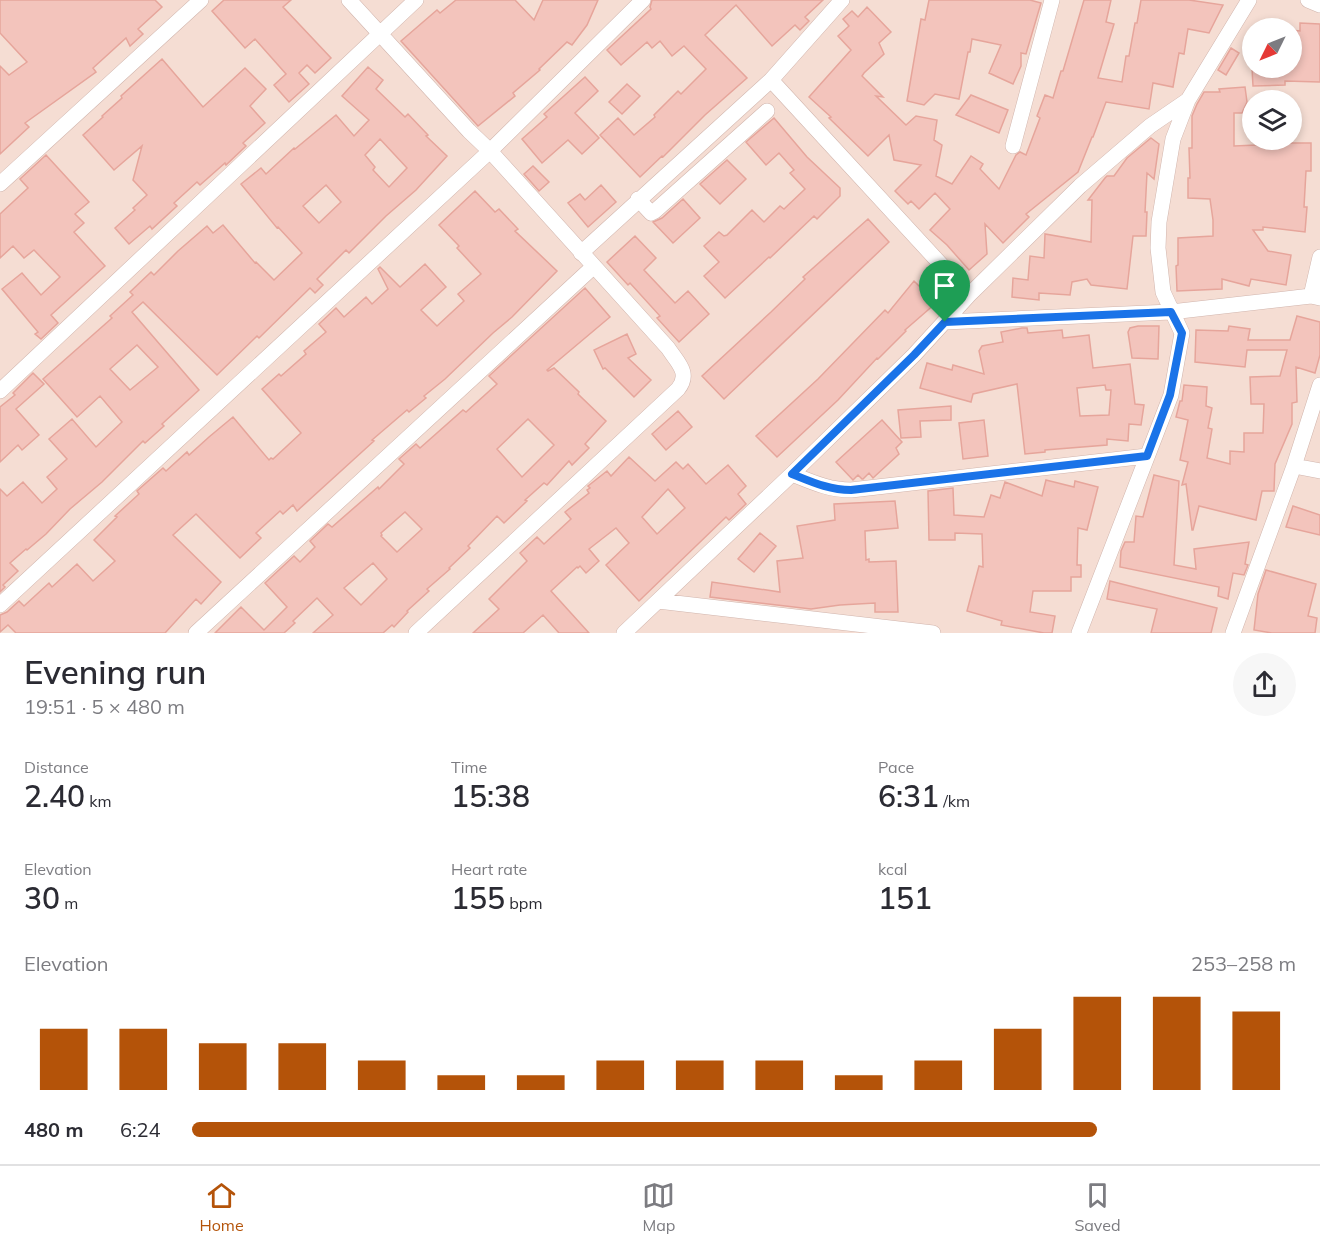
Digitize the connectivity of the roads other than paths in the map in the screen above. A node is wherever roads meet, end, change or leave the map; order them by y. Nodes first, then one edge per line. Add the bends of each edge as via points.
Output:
1 (201, 0) edge
2 (349, 0) edge
3 (416, 0) edge
4 (644, 0) edge
5 (842, 0) edge
6 (1052, 0) edge
7 (1248, 0) edge
8 (1308, 0) edge
9 (1320, 5) edge
10 (381, 34) junction
11 (771, 80) junction
12 (1188, 99) junction
13 (767, 111) dead end
14 (1013, 146) dead end
15 (490, 151) junction
16 (0, 184) edge
17 (638, 199) junction
18 (581, 253) junction
19 (1320, 256) edge
20 (593, 267) junction
21 (969, 295) junction
22 (1315, 297) edge
23 (1171, 312) junction
24 (945, 322) junction
25 (1320, 385) edge
26 (0, 391) edge
27 (1147, 456) junction
28 (1294, 466) junction
29 (1320, 471) edge
30 (792, 474) junction
31 (658, 601) junction
32 (0, 605) edge
33 (196, 633) edge
34 (416, 633) edge
35 (624, 633) edge
36 (933, 633) edge
37 (1079, 633) edge
38 (1233, 633) edge

1 - 16 street
2 - 10 street
3 - 10 street
4 - 15 street
5 - 11 street
6 - 14 street
7 - 12 street
8 - 9 street
10 - 15 street
10 - 26 street
11 - 17 street
11 - 21 street
12 - 21 street via 1080,186
12 - 23 street via 1173,139 1159,222 1163,292
13 - 17 street via 655,211 651,213
15 - 18 street
15 - 32 street
17 - 18 street
18 - 20 street
19 - 22 street
20 - 33 street
20 - 34 street via 668,348 684,372 684,382
21 - 24 street
22 - 23 street
23 - 24 street
23 - 27 street via 1182,333 1170,395
24 - 30 street
25 - 28 street
27 - 30 street via 851,490 822,487
27 - 37 street
28 - 29 street
28 - 38 street
30 - 31 street
31 - 35 street
31 - 36 street

